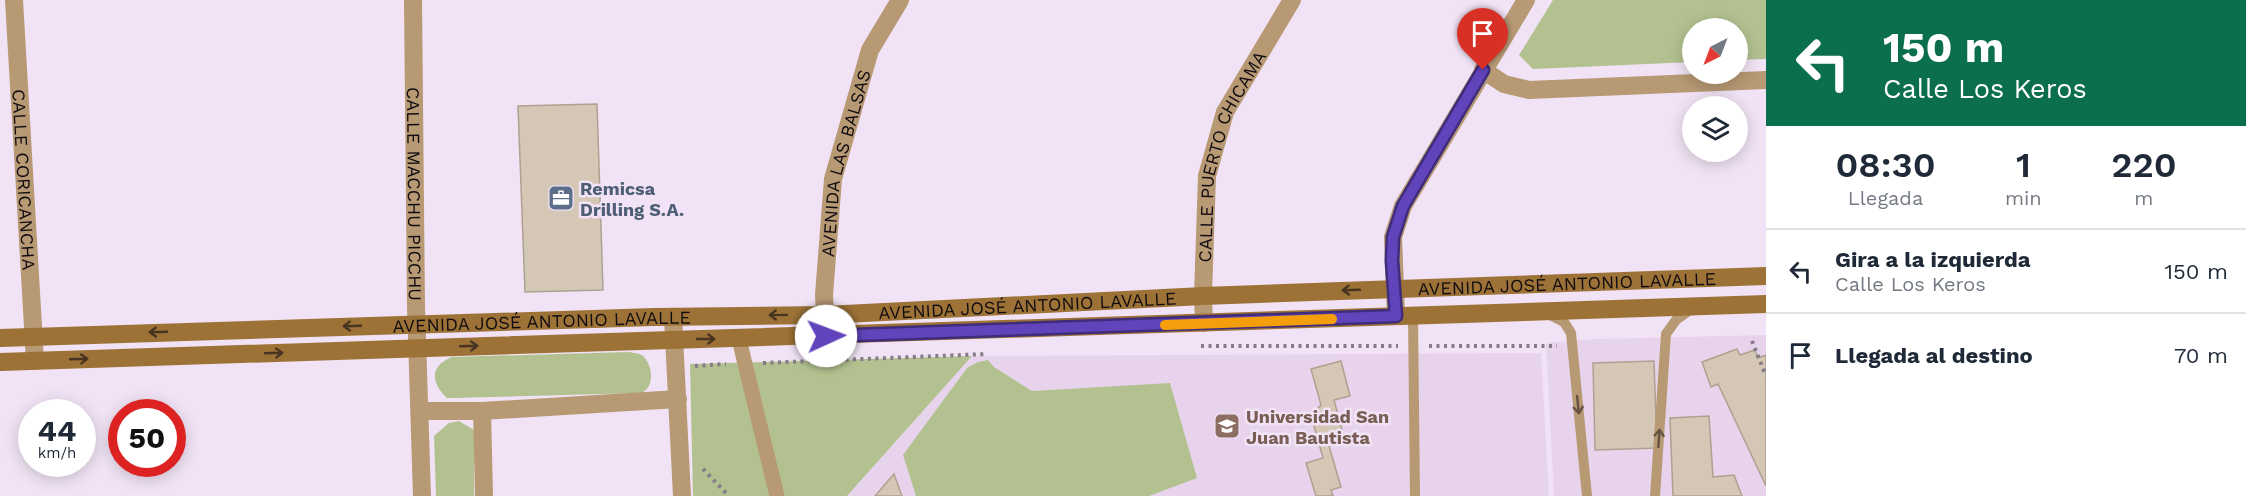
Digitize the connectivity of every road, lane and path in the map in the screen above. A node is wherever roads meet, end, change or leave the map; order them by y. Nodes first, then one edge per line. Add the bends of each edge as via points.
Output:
1 (14, 0) edge
2 (413, 0) edge
3 (900, 0) edge
4 (1292, 0) edge
5 (1526, 0) edge
6 (1483, 70) junction
7 (1766, 80) edge
8 (1766, 276) edge
9 (1394, 289) junction
10 (1203, 296) junction
11 (1766, 304) edge
12 (1695, 307) junction
13 (1543, 312) junction
14 (825, 315) junction
15 (1404, 316) junction
16 (673, 317) junction
17 (1204, 323) junction
18 (417, 324) junction
19 (34, 336) junction
20 (826, 336) junction
21 (0, 338) edge
22 (675, 339) junction
23 (738, 339) junction
24 (1752, 341) dead end
25 (1195, 346) dead end
26 (1413, 346) junction
27 (1572, 346) junction
28 (418, 348) junction
29 (993, 353) dead end
30 (35, 361) junction
31 (0, 362) edge
32 (743, 364) junction
33 (692, 366) dead end
34 (1766, 376) edge
35 (678, 399) junction
36 (420, 411) junction
37 (482, 411) junction
38 (701, 467) dead end
39 (422, 496) edge
40 (484, 496) edge
41 (682, 496) edge
42 (729, 496) edge
43 (777, 496) edge
44 (1415, 496) edge
45 (1587, 496) edge
46 (1655, 496) edge

1 - 19 street, CALLE CORICANCHA
2 - 18 street, CALLE MACCHU PICCHU
3 - 14 street, AVENIDA LAS BALSAS via 870,50 833,179
4 - 10 street, CALLE PUERTO CHICAMA via 1225,112 1208,176
5 - 6 street
6 - 7 street via 1504,84 1529,90
6 - 9 street via 1403,206 1393,237
8 - 9 main road, AVENIDA JOSÉ ANTONIO LAVALLE
9 -> 10 main road, AVENIDA JOSÉ ANTONIO LAVALLE
9 - 15 street
10 - 14 main road, AVENIDA JOSÉ ANTONIO LAVALLE
10 - 17 street, CALLE PUERTO CHICAMA
11 - 12 main road, AVENIDA JOSÉ ANTONIO LAVALLE
12 - 13 main road, AVENIDA JOSÉ ANTONIO LAVALLE
46 -> 12 lane via 1666,334 1676,320
13 - 15 main road, AVENIDA JOSÉ ANTONIO LAVALLE
13 - 27 lane via 1564,322 1571,333
14 -> 16 main road, AVENIDA JOSÉ ANTONIO LAVALLE
14 - 20 street, AVENIDA LAS BALSAS
15 - 17 main road, AVENIDA JOSÉ ANTONIO LAVALLE
15 - 26 lane
16 - 18 main road, AVENIDA JOSÉ ANTONIO LAVALLE
16 - 22 street
17 - 20 main road, AVENIDA JOSÉ ANTONIO LAVALLE
18 -> 19 main road, AVENIDA JOSÉ ANTONIO LAVALLE
18 - 28 street, CALLE MACCHU PICCHU
19 - 21 main road, AVENIDA JOSÉ ANTONIO LAVALLE
19 - 30 street, CALLE CORICANCHA
20 - 23 main road, AVENIDA JOSÉ ANTONIO LAVALLE
22 -> 23 main road, AVENIDA JOSÉ ANTONIO LAVALLE
28 -> 22 main road, AVENIDA JOSÉ ANTONIO LAVALLE
22 - 35 street
23 - 32 street
24 - 34 path
25 - 26 path
26 - 27 path
26 - 44 lane
27 -> 45 lane
30 -> 28 main road, AVENIDA JOSÉ ANTONIO LAVALLE
28 - 36 street, CALLE MACCHU PICCHU
29 - 32 path
30 - 31 main road, AVENIDA JOSÉ ANTONIO LAVALLE
32 - 33 path
32 - 43 street
35 - 37 street
35 - 41 street
36 - 37 street
36 - 39 street, CALLE MACCHU PICCHU
37 - 40 street
38 - 42 path

